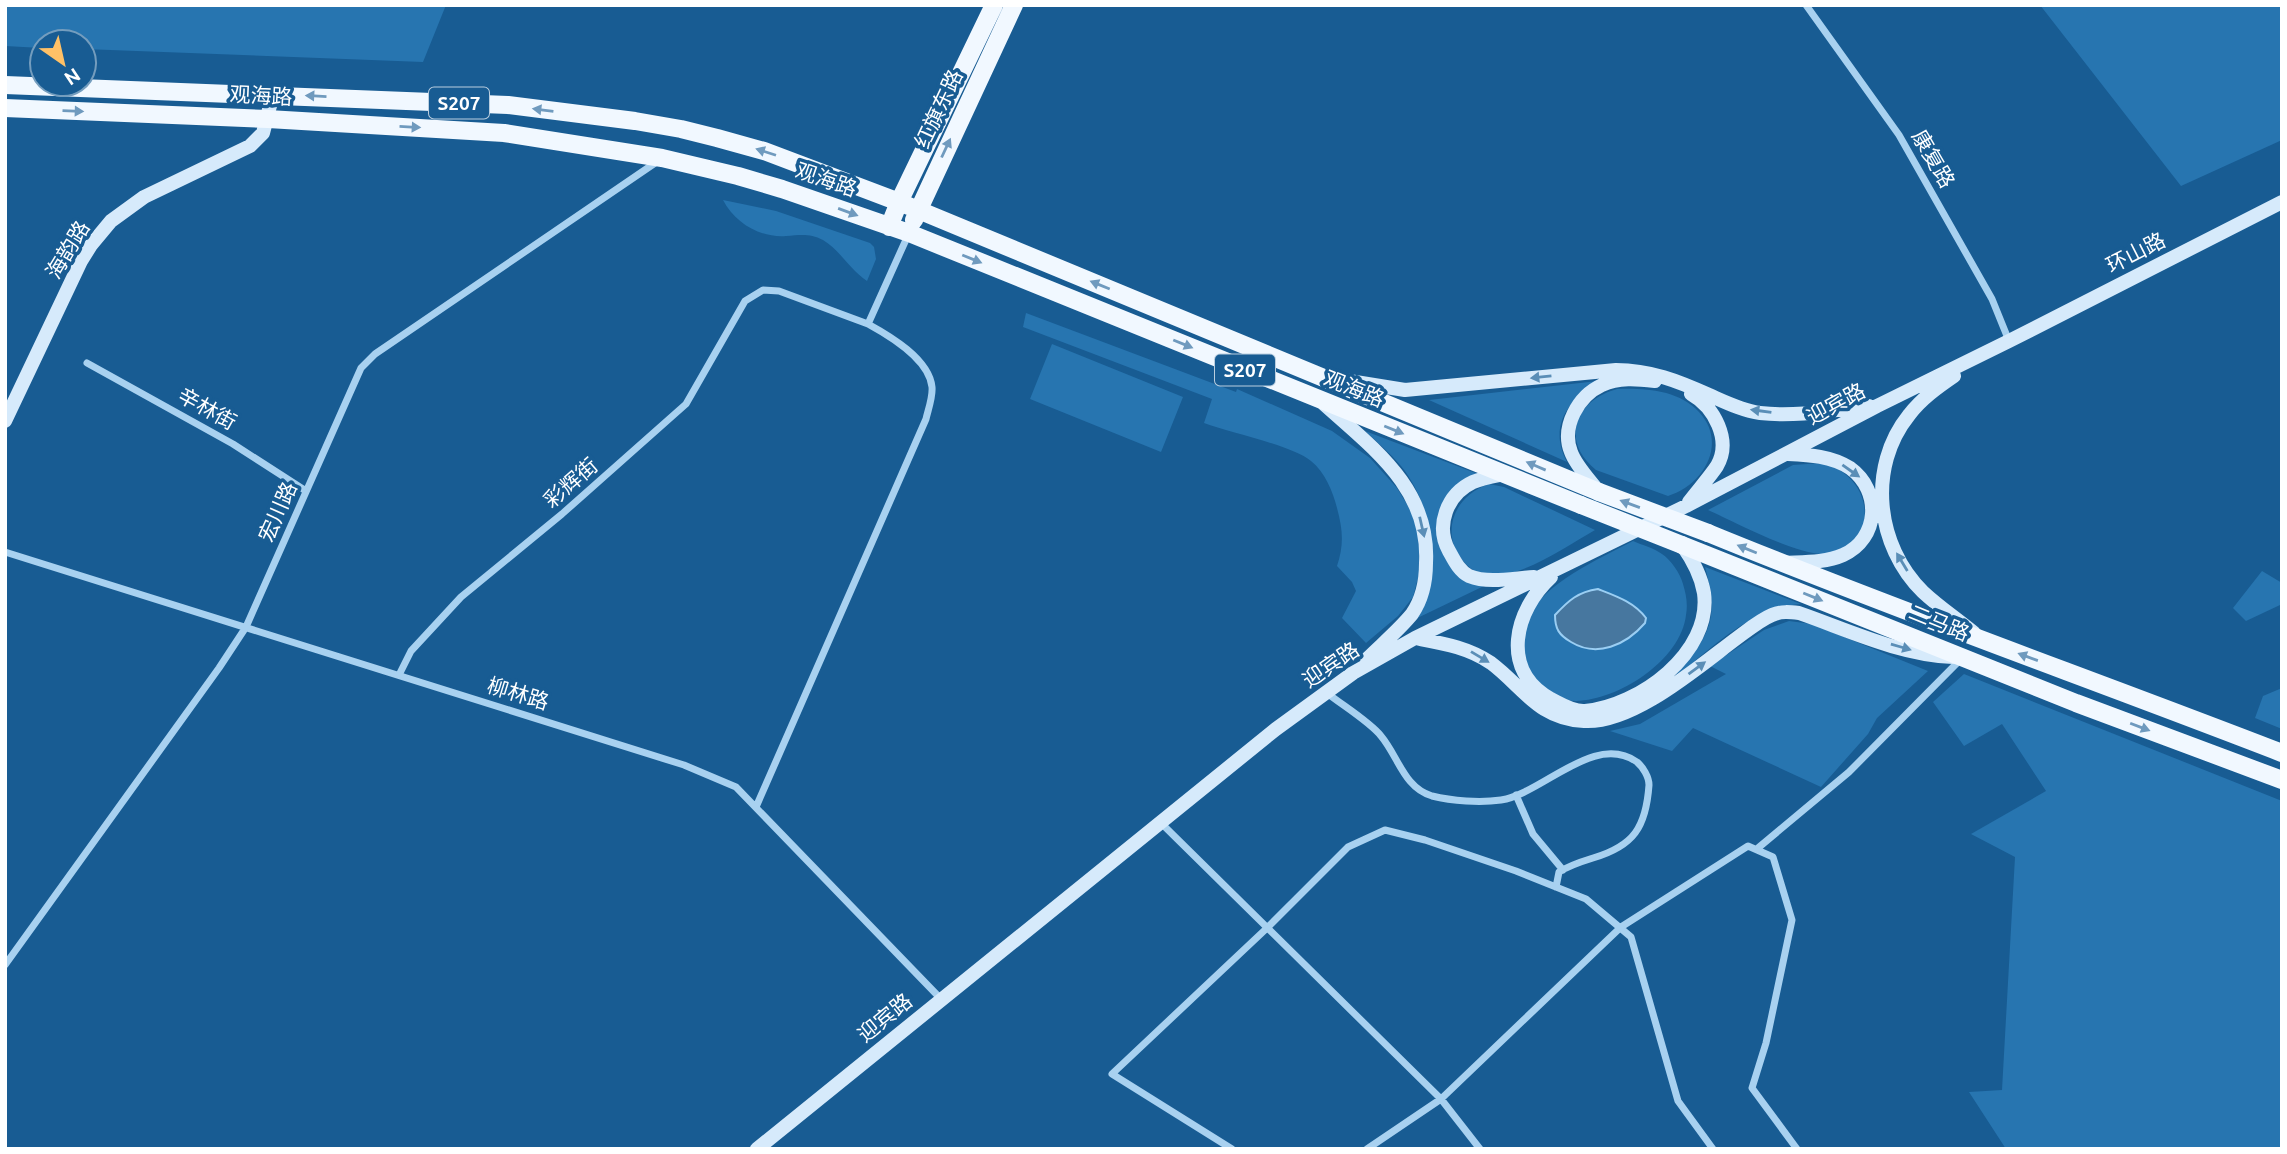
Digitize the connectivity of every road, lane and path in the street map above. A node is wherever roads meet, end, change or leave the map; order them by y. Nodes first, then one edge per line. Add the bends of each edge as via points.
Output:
1 (994, 5) edge
2 (1014, 5) edge
3 (1806, 5) edge
4 (5, 85) edge
5 (273, 94) junction
6 (5, 108) edge
7 (268, 119) junction
8 (662, 158) junction
9 (899, 201) junction
10 (2282, 202) edge
11 (918, 210) junction
12 (889, 227) junction
13 (909, 233) junction
14 (868, 324) junction
15 (2009, 341) junction
16 (1978, 357) junction
17 (87, 363) dead end
18 (1322, 376) junction
19 (1320, 400) junction
20 (1877, 406) junction
21 (5, 421) edge
22 (1787, 454) junction
23 (1504, 474) junction
24 (306, 491) junction
25 (1599, 492) junction
26 (1581, 505) joint
27 (1686, 506) junction
28 (1682, 545) junction
29 (5, 552) edge
30 (1782, 563) junction
31 (1565, 564) junction
32 (1543, 576) junction
33 (246, 627) junction
34 (1415, 638) junction
35 (1986, 642) junction
36 (1963, 657) junction
37 (1353, 673) junction
38 (399, 675) junction
39 (1326, 693) junction
40 (2243, 738) junction
41 (2282, 753) edge
42 (2234, 762) junction
43 (2282, 780) edge
44 (1516, 795) junction
45 (755, 807) junction
46 (1160, 822) junction
47 (1758, 848) junction
48 (1563, 870) junction
49 (1556, 887) junction
50 (1621, 927) junction
51 (1267, 928) junction
52 (5, 965) edge
53 (941, 999) junction
54 (1441, 1099) junction
55 (757, 1149) edge
56 (1232, 1149) edge
57 (1367, 1149) edge
58 (1479, 1149) edge
59 (1713, 1149) edge
60 (1797, 1149) edge

1 - 9 main road, 红旗东路
11 -> 2 main road, 红旗东路
3 - 15 street, 康复路 via 1899,135 1992,299
4 - 5 main road, 观海路 / S207
5 - 7 main road, 海韵路
9 -> 5 main road, 观海路 / S207 via 764,151 681,129 508,105
6 -> 7 main road, 观海路 / S207
7 -> 8 main road, 观海路 / S207 via 504,133
7 - 21 main road, 海韵路 via 263,133 250,146 144,197 101,233 81,261
8 -> 12 main road, 观海路 / S207 via 782,189
8 - 24 street, 宏川路 via 375,354 361,368
9 - 11 main road, S207
9 - 12 main road, 红旗东路
10 - 15 main road, 环山路
11 - 13 main road, 红旗东路
18 -> 11 main road, 观海路 / S207
12 - 13 main road, 观海路 / S207
13 - 14 street
13 -> 19 main road, 观海路 / S207
14 - 38 street, 彩辉街 via 779,291 763,290 745,301 686,404 461,597 411,651
14 - 45 street via 923,364 932,387 926,419
15 - 16 main road, 迎宾路
16 - 20 main road, 迎宾路
35 -> 16 main road via 1923,592 1902,565 1885,527 1881,489 1891,449 1909,415
17 - 24 street, 辛林街 via 233,444
20 -> 18 main road via 1759,413 1639,370 1405,390
25 -> 18 main road, S207
19 -> 23 main road, 观海路 / S207
19 -> 37 main road via 1396,472 1413,497 1427,549 1420,600
20 - 22 main road, 迎宾路
22 - 27 main road, 迎宾路
22 -> 30 main road via 1815,455 1849,468 1863,480 1873,508 1866,537 1856,548 1830,560
23 - 26 main road, 观海路 / S207
23 - 32 main road via 1460,490 1444,516 1445,545 1469,575 1488,580
24 - 33 street, 宏川路
25 - 27 main road via 1571,453 1568,427 1581,400 1601,385 1627,379 1661,382 1702,401 1720,429 1718,463
30 -> 25 main road, 二马路, bridge
26 - 28 main road, 二马路, bridge
27 - 31 main road, 迎宾路
28 - 31 main road via 1704,592 1702,619 1684,655 1652,687 1609,706 1583,711 1544,695 1527,678 1517,643 1528,605
28 -> 36 main road, 二马路
29 - 33 street, 柳林路
30 - 35 main road, 二马路
31 - 32 main road, 迎宾路
32 - 34 main road, 迎宾路
33 - 38 street, 柳林路
33 - 52 street, 宏川路
34 -> 36 main road via 1468,650 1492,664 1538,705 1555,715 1585,721 1612,717 1665,691 1775,613 1799,613 1931,656
34 - 37 main road, 迎宾路
40 -> 35 main road, 二马路
36 -> 42 main road, 二马路
36 - 47 street via 1849,772
37 - 39 main road, 迎宾路
38 - 45 street, 柳林路 via 684,765 736,787
39 - 44 street via 1381,735 1409,781 1429,795 1460,800 1500,800
39 - 46 main road, 迎宾路
40 - 41 main road, 二马路
40 - 42 main road
42 - 43 main road, 二马路
44 - 48 street via 1545,852
44 - 48 street via 1600,754 1621,753 1640,764 1649,780 1646,815 1635,834 1621,848
45 - 53 street, 柳林路
46 - 51 street
46 - 53 main road, 迎宾路
47 - 50 street via 1748,846
47 - 60 street via 1773,857 1792,920 1752,1088
48 - 49 street
49 - 50 street via 1586,899
49 - 51 street via 1385,830 1348,847
50 - 54 street
50 - 59 street via 1631,937 1678,1101
51 - 54 street
51 - 56 street via 1112,1074
53 - 55 main road, 迎宾路
54 - 57 street
54 - 58 street

